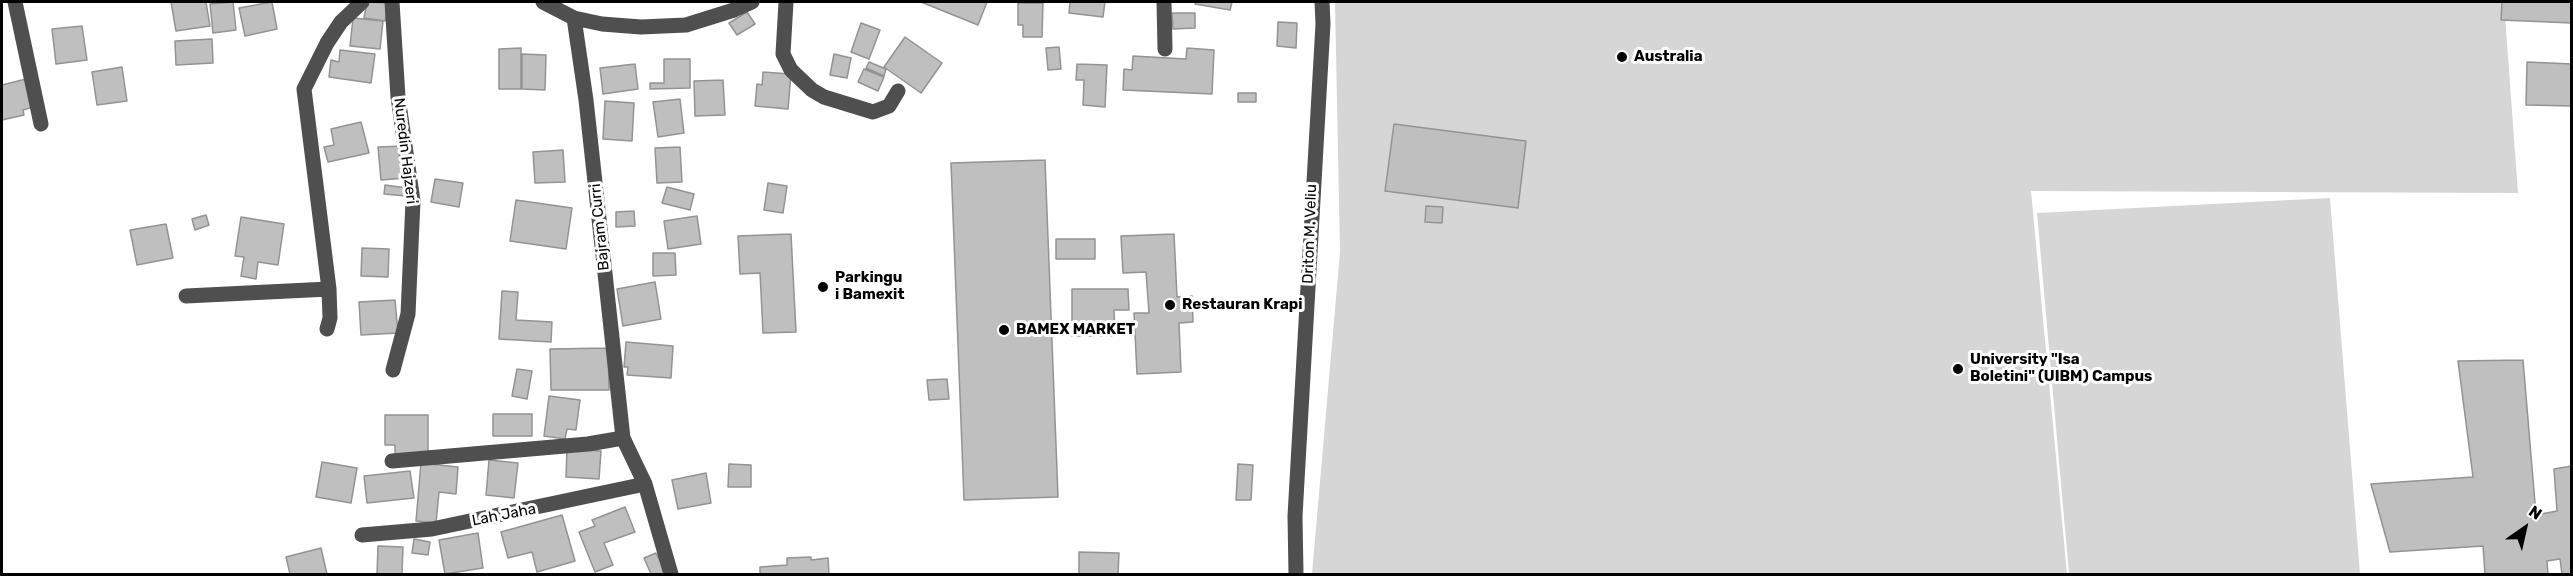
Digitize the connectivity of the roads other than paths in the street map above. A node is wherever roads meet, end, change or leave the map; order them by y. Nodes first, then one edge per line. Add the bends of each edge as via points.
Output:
1 (15, 2) edge
2 (362, 2) edge
3 (392, 2) edge
4 (543, 2) edge
5 (752, 2) edge
6 (786, 2) edge
7 (1164, 2) edge
8 (1322, 2) edge
9 (573, 18) junction
10 (1165, 49) dead end
11 (898, 91) dead end
12 (41, 124) dead end
13 (329, 289) junction
14 (186, 296) dead end
15 (327, 329) dead end
16 (393, 370) dead end
17 (623, 438) junction
18 (392, 461) dead end
19 (645, 484) junction
20 (362, 535) dead end
21 (671, 574) edge
22 (1296, 574) edge

1 - 12 street
2 - 13 street via 341,22 304,88
3 - 16 street, Nuredin Hajzeri via 398,98 413,201 408,314
4 - 9 street
5 - 9 street via 686,25 641,27
6 - 11 street via 783,54 791,70 812,90 873,112 890,106
7 - 10 street
8 - 22 street, Driton M. Veliu via 1295,516
9 - 17 street, Bajram Curri via 586,100
13 - 14 street
13 - 15 street
17 - 18 street
17 - 19 street, Bajram Curri
19 - 20 street, Lah Jaha via 432,529
19 - 21 street, Bajram Curri

